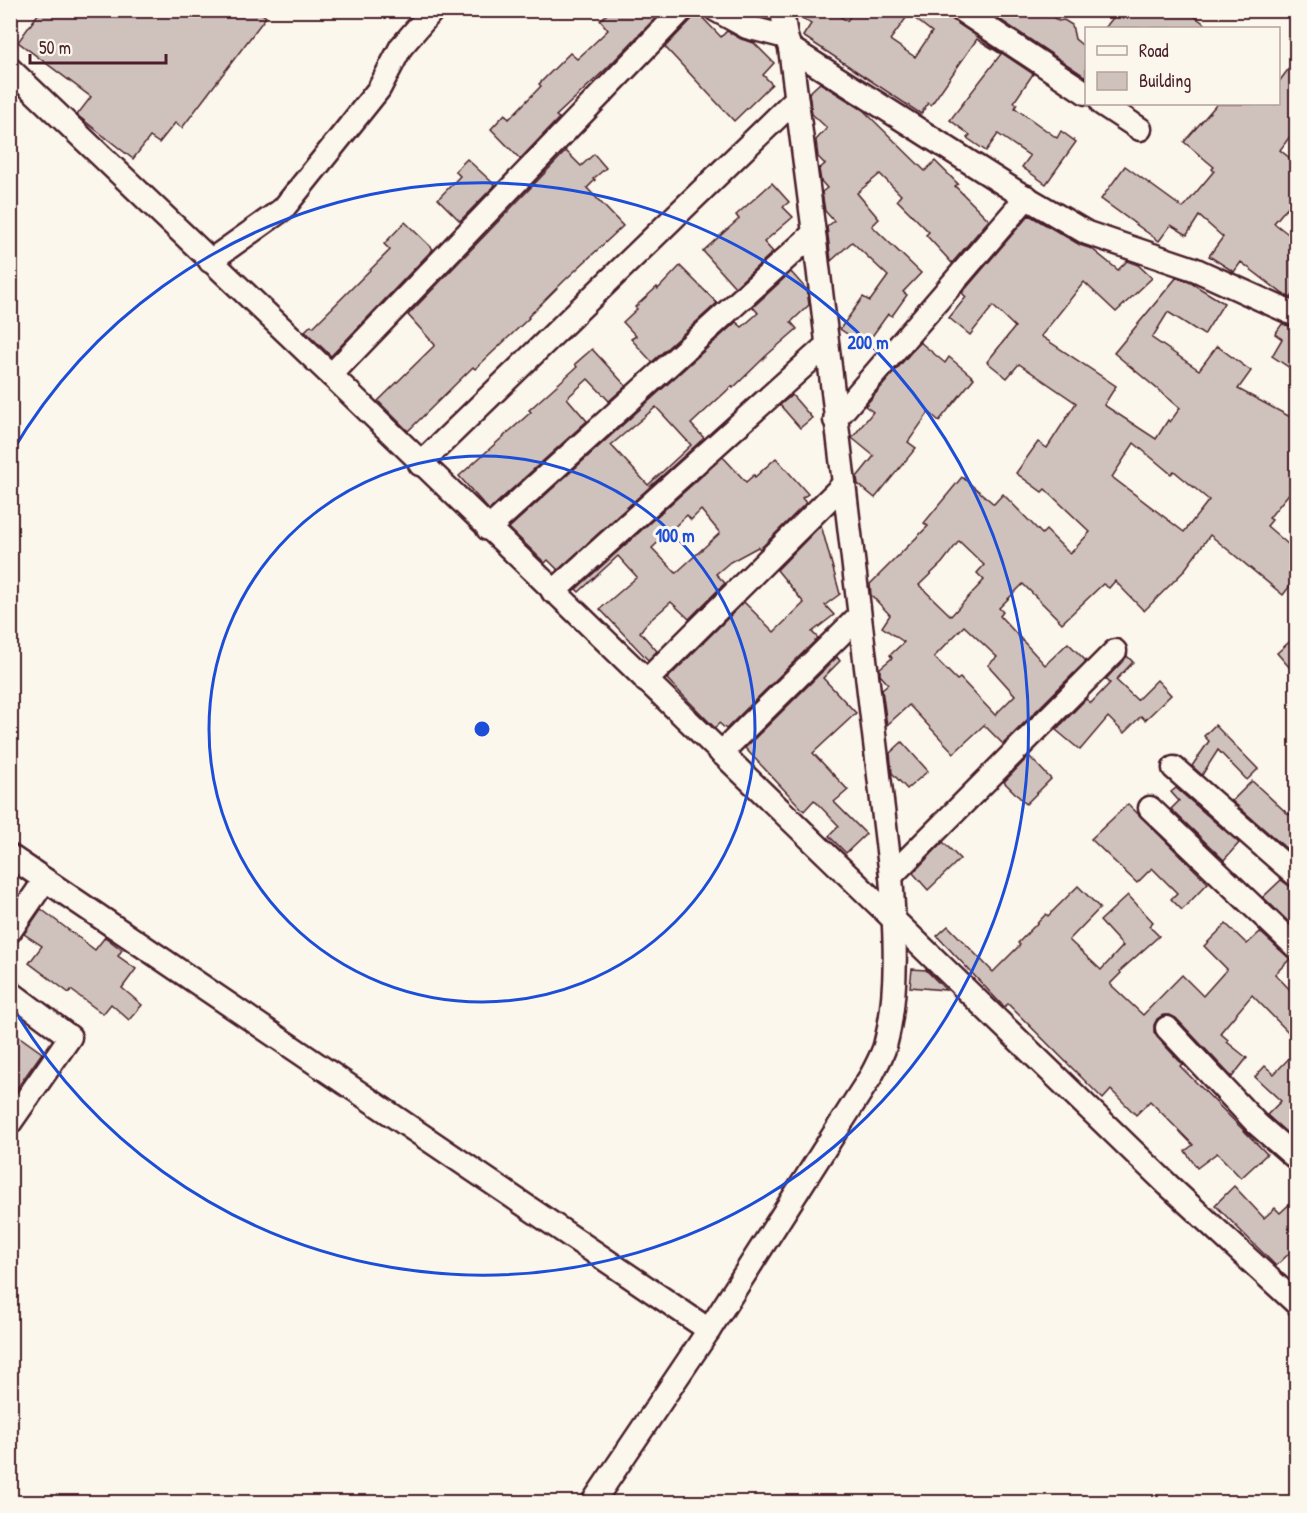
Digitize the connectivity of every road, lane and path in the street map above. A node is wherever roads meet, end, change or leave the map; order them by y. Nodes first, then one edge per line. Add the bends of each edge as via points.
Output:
1 (433, 10) edge
2 (682, 10) edge
3 (716, 10) edge
4 (782, 10) edge
5 (961, 10) edge
6 (788, 42) junction
7 (10, 69) edge
8 (1085, 92) edge
9 (796, 99) junction
10 (1104, 105) edge
11 (1140, 129) dead end
12 (1027, 198) junction
13 (814, 233) junction
14 (210, 261) junction
15 (1296, 315) edge
16 (827, 345) junction
17 (331, 375) junction
18 (835, 420) junction
19 (420, 464) junction
20 (843, 484) junction
21 (488, 529) junction
22 (554, 592) junction
23 (859, 616) junction
24 (1115, 651) dead end
25 (646, 681) junction
26 (721, 753) junction
27 (1174, 768) dead end
28 (1150, 807) dead end
29 (10, 856) edge
30 (1296, 875) edge
31 (891, 876) junction
32 (45, 880) junction
33 (894, 920) junction
34 (10, 931) edge
35 (1296, 947) edge
36 (10, 992) edge
37 (1167, 1028) dead end
38 (10, 1123) edge
39 (1296, 1158) edge
40 (1296, 1302) edge
41 (709, 1330) junction
42 (593, 1503) edge

1 - 14 street via 401,47 379,89 283,210
2 - 17 street
3 - 6 street
4 - 6 street
5 - 8 street
6 - 9 street
6 - 12 street
7 - 14 street
9 - 13 street
9 - 19 street
10 - 11 street
12 - 15 street via 1087,233 1194,269
12 - 18 street
13 - 16 street
13 - 21 street
14 - 17 street
16 - 18 street
16 - 22 street
17 - 19 street
18 - 20 street
19 - 21 street
20 - 23 street
20 - 25 street
21 - 22 street
22 - 25 street
23 - 26 street
23 - 31 street
24 - 31 street
25 - 26 street
26 - 33 street
27 - 30 street
28 - 35 street
29 - 32 street
31 - 33 street
32 - 34 street
32 - 41 street
33 - 40 street via 1168,1185
33 - 41 street via 893,1009 884,1049 872,1076
36 - 38 street via 70,1037
37 - 39 street via 1257,1124
41 - 42 street

